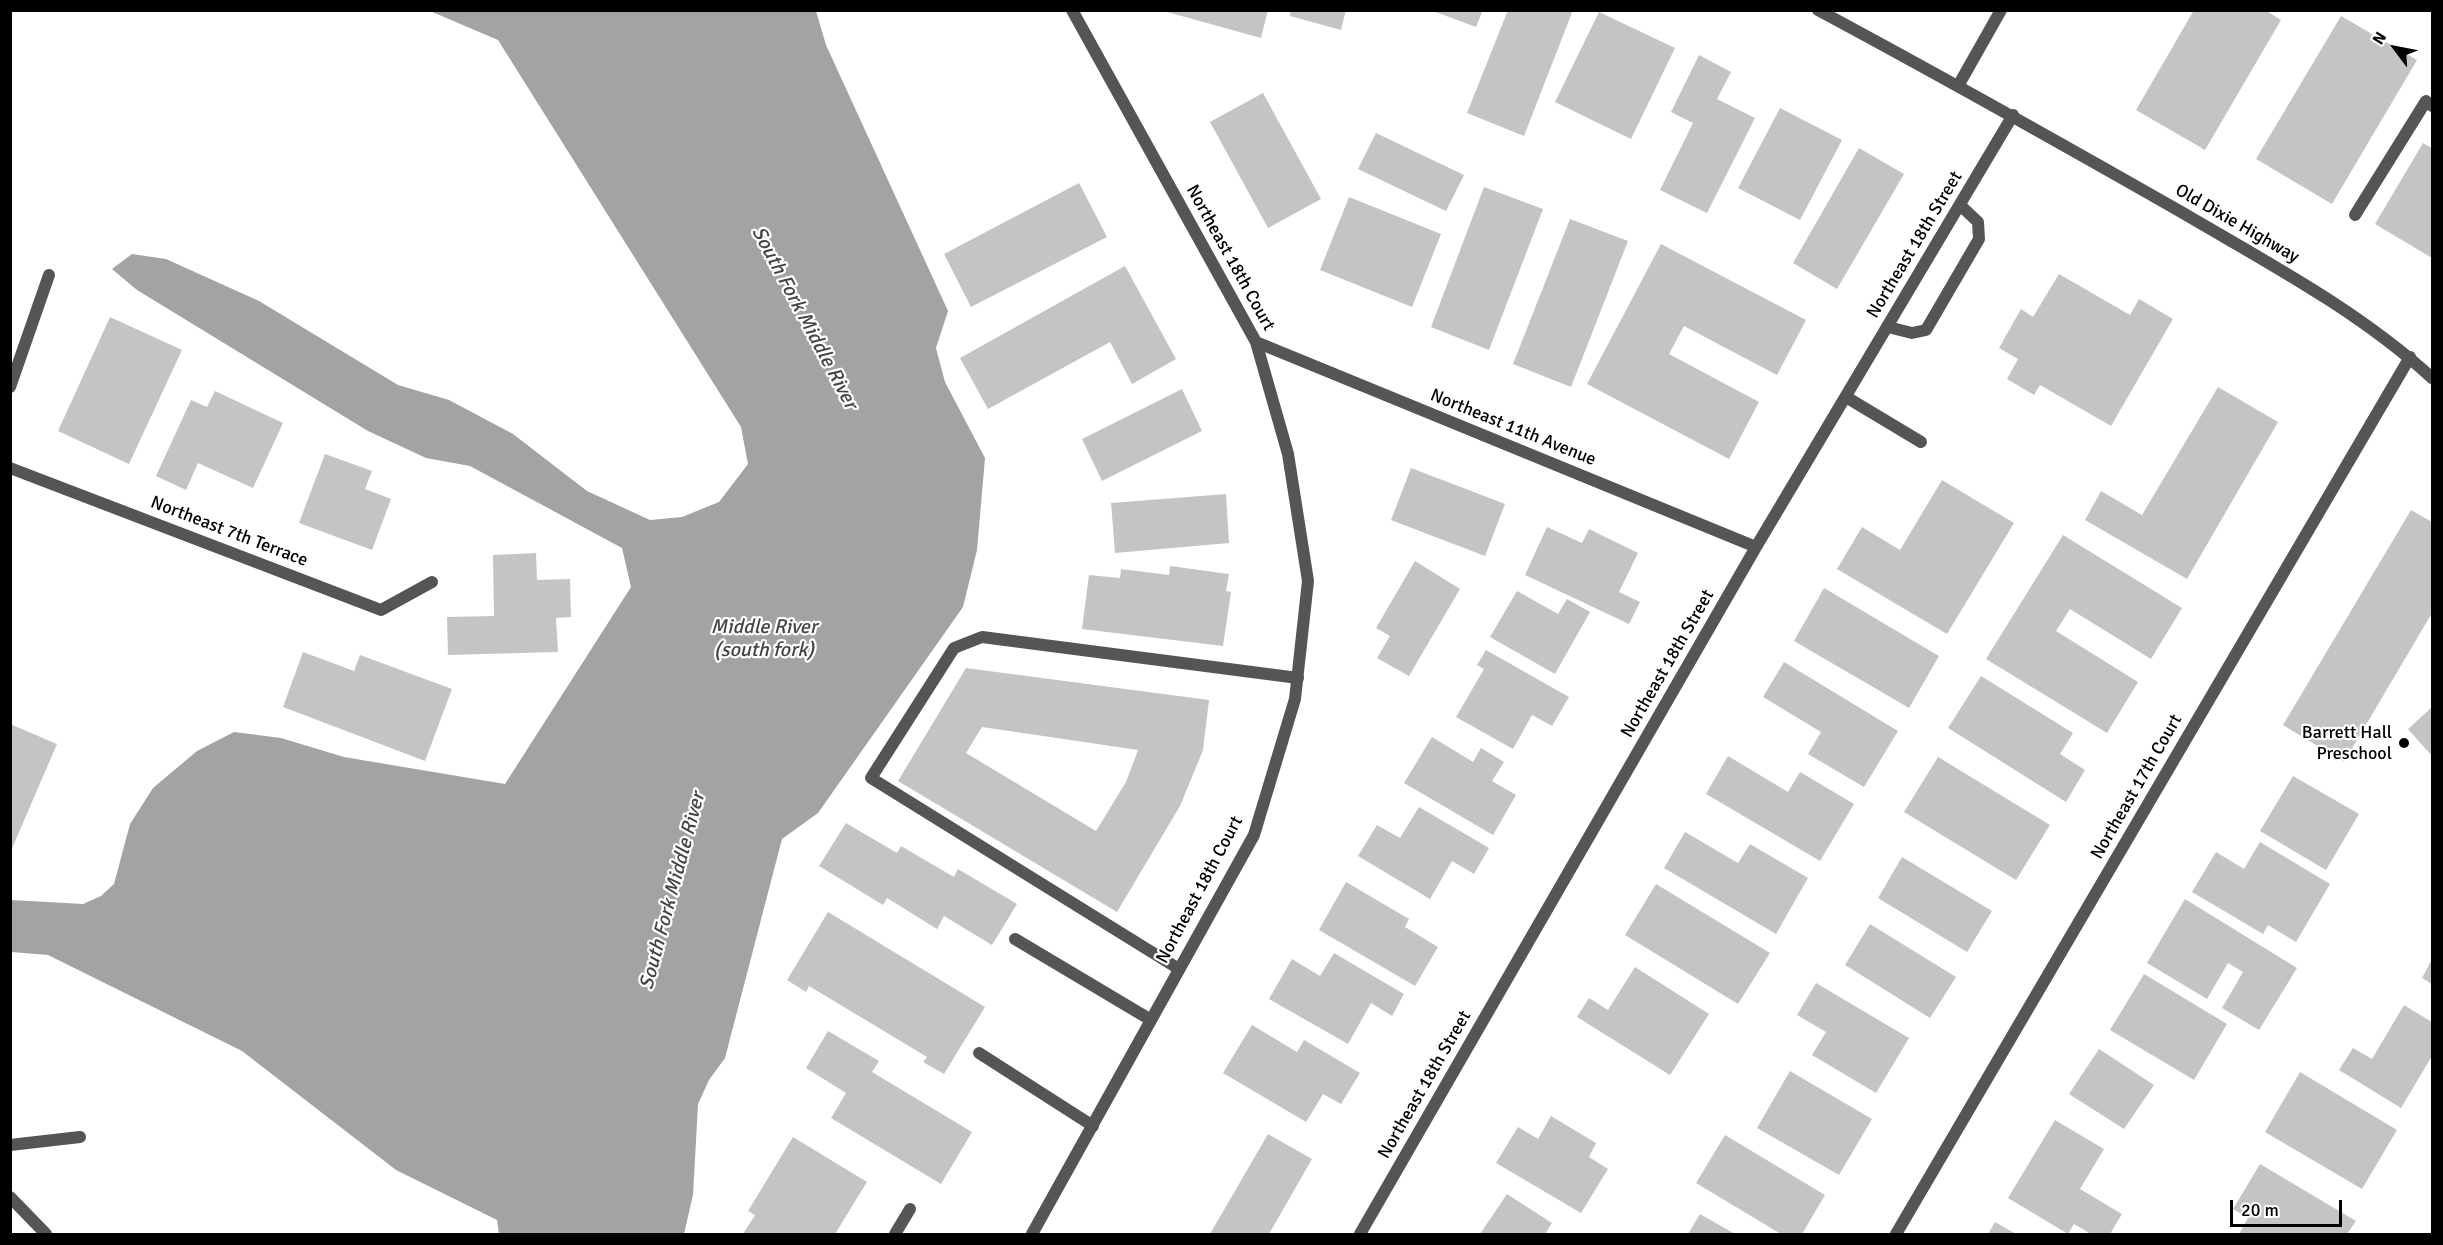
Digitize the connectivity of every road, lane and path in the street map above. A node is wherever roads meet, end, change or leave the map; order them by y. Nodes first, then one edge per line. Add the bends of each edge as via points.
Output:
1 (1072, 10) edge
2 (1818, 10) edge
3 (2001, 10) edge
4 (1958, 86) junction
5 (2433, 106) edge
6 (2013, 115) junction
7 (1960, 205) junction
8 (2355, 215) dead end
9 (49, 274) dead end
10 (1888, 327) junction
11 (1256, 342) junction
12 (2410, 357) junction
13 (2433, 378) edge
14 (10, 387) edge
15 (1846, 397) junction
16 (1921, 442) dead end
17 (10, 468) edge
18 (1756, 547) junction
19 (432, 582) dead end
20 (1298, 678) junction
21 (1015, 939) dead end
22 (1179, 969) junction
23 (1151, 1020) junction
24 (979, 1053) dead end
25 (1093, 1126) junction
26 (80, 1137) dead end
27 (10, 1145) edge
28 (10, 1197) edge
29 (910, 1209) dead end
30 (46, 1234) edge
31 (895, 1234) edge
32 (1032, 1234) edge
33 (1360, 1234) edge
34 (1896, 1234) edge

1 - 11 street, Northeast 18th Court
2 - 4 street, Old Dixie Highway
3 - 4 street
4 - 6 street, Old Dixie Highway
5 - 8 street via 2426,101
6 - 7 street, Northeast 18th Street
6 - 12 street, Old Dixie Highway via 2294,278
7 - 10 street, Northeast 18th Street
7 - 10 street via 1978,222 1979,238 1926,330 1912,333
9 - 14 street
10 - 15 street, Northeast 18th Street
11 - 18 street, Northeast 11th Avenue
11 - 20 street, Northeast 18th Court via 1288,454 1308,581
12 - 13 street, Old Dixie Highway
12 - 34 street, Northeast 17th Court
15 - 16 street
15 - 18 street, Northeast 18th Street
17 - 19 street, Northeast 7th Terrace via 381,610
18 - 33 street, Northeast 18th Street
20 - 22 street, Northeast 18th Court via 1254,835
20 - 22 street via 982,637 954,648 871,778
21 - 23 street
22 - 23 street, Northeast 18th Court
23 - 25 street, Northeast 18th Court
24 - 25 street
25 - 32 street, Northeast 18th Court
26 - 27 street
28 - 30 street
29 - 31 street

